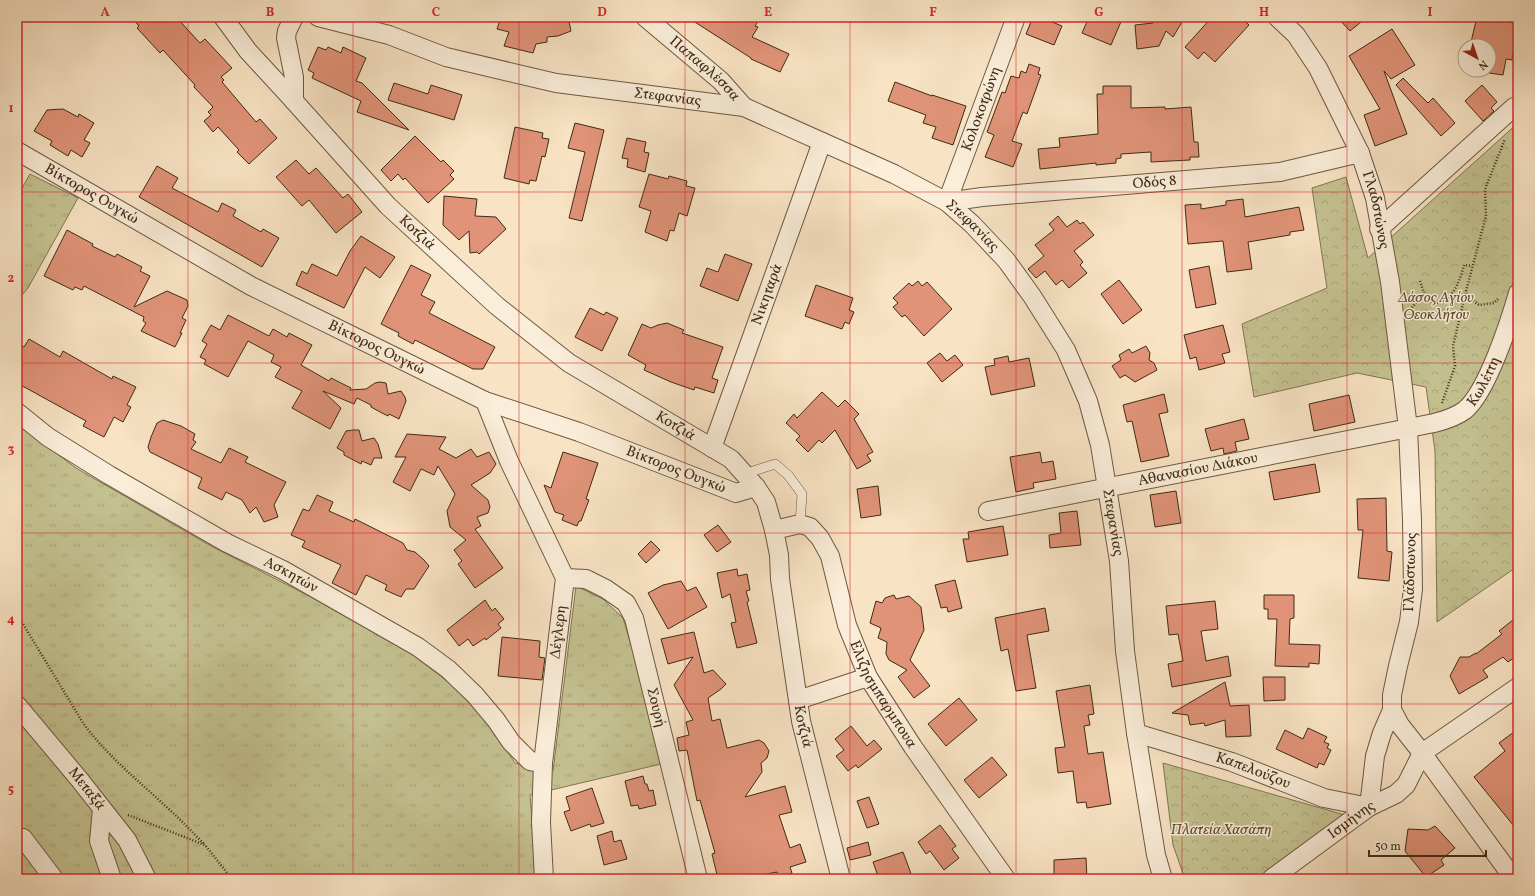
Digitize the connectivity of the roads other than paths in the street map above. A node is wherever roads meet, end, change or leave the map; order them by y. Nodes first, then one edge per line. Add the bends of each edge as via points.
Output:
1 (223, 17) edge
2 (294, 17) edge
3 (318, 17) edge
4 (364, 17) edge
5 (645, 17) edge
6 (1016, 17) edge
7 (1277, 17) edge
8 (389, 35) junction
9 (294, 101) junction
10 (744, 107) junction
11 (1510, 111) road end
12 (822, 142) junction
13 (17, 151) edge
14 (1360, 153) junction
15 (948, 202) junction
16 (1379, 229) junction
17 (1512, 289) edge
18 (485, 401) junction
19 (17, 412) edge
20 (1408, 428) junction
21 (712, 448) junction
22 (750, 480) junction
23 (1107, 487) junction
24 (988, 511) dead end
25 (800, 524) junction
26 (774, 530) junction
27 (565, 578) junction
28 (868, 677) junction
29 (1518, 687) edge
30 (798, 700) junction
31 (17, 705) edge
32 (1392, 710) junction
33 (1136, 733) junction
34 (1422, 753) junction
35 (543, 763) junction
36 (1369, 807) junction
37 (102, 809) junction
38 (23, 838) dead end
39 (54, 879) edge
40 (112, 879) edge
41 (147, 879) edge
42 (544, 879) edge
43 (698, 879) edge
44 (841, 879) edge
45 (1006, 879) edge
46 (1163, 879) edge
47 (1271, 879) edge
48 (1514, 879) edge

1 - 9 street, Κοτζιά via 248,51
2 - 9 street via 286,38 294,77
3 - 8 street, Στεφανίας
4 - 8 street
5 - 10 street, Παπαφλέσσα via 721,81
6 - 15 street, Κολοκοτρώνη
7 - 14 street, Γλαδστώνος via 1296,35 1318,68
8 - 10 street, Στεφανίας via 446,57 556,83
9 - 21 street, Κοτζιά via 388,206 497,306 569,363
10 - 12 street, Στεφανίας
11 - 16 street
12 - 15 street, Στεφανίας via 894,174
12 - 21 street, Νικηταρά
13 - 18 street, Βίκτορος Ουγκώ via 251,286
14 - 15 street, Οδός 8 via 1280,172
14 - 16 street, Γλαδστώνος via 1375,198
15 - 23 street, Στεφανίας via 1006,260 1066,350 1088,401 1100,445
16 - 20 street, Γλαδστώνος via 1390,282
17 - 20 street, Κωλέττη via 1492,366 1475,398 1455,417
18 - 22 street, Βίκτορος Ουγκώ via 579,432 736,493
18 - 27 street via 509,461
19 - 35 street, Ασκητών via 48,437 108,475 418,647 448,669 475,695 511,742 530,761
20 - 23 street, Αθανασίου Διάκου
20 - 32 street, Γλάδστωνος via 1413,589 1409,622 1392,695
21 - 22 street, Κοτζιά via 731,459
22 - 25 lane via 775,464 788,475 802,494
22 - 26 street, Κοτζιά via 766,502
23 - 24 street, Αθανασίου Διάκου
23 - 33 street, Στεφανίας via 1119,561 1125,651
25 - 26 street
25 - 28 street, Ελιζησμπαρμπουα via 810,527 830,556 846,625
26 - 30 street, Κοτζιά
27 - 35 street, Δέγλερη
27 - 43 street, Σουρή via 586,579 606,589 626,603 634,618
28 - 30 street
28 - 45 street, Ελιζησμπαρμπουα
29 - 34 street
30 - 44 street, Κοτζιά
31 - 37 street, Μεταξά
32 - 34 street via 1400,725
32 - 36 street via 1375,756
33 - 36 street, Καπελούζου via 1232,762 1324,798
33 - 46 street, Στεφανίας via 1156,855
34 - 36 street, Ισμήνης via 1406,785 1396,794
34 - 48 street
35 - 42 street, Δέγλερη via 541,822
36 - 47 street, Ισμήνης
37 - 40 street via 99,841
37 - 41 street, Μεταξά via 127,840
38 - 39 street

